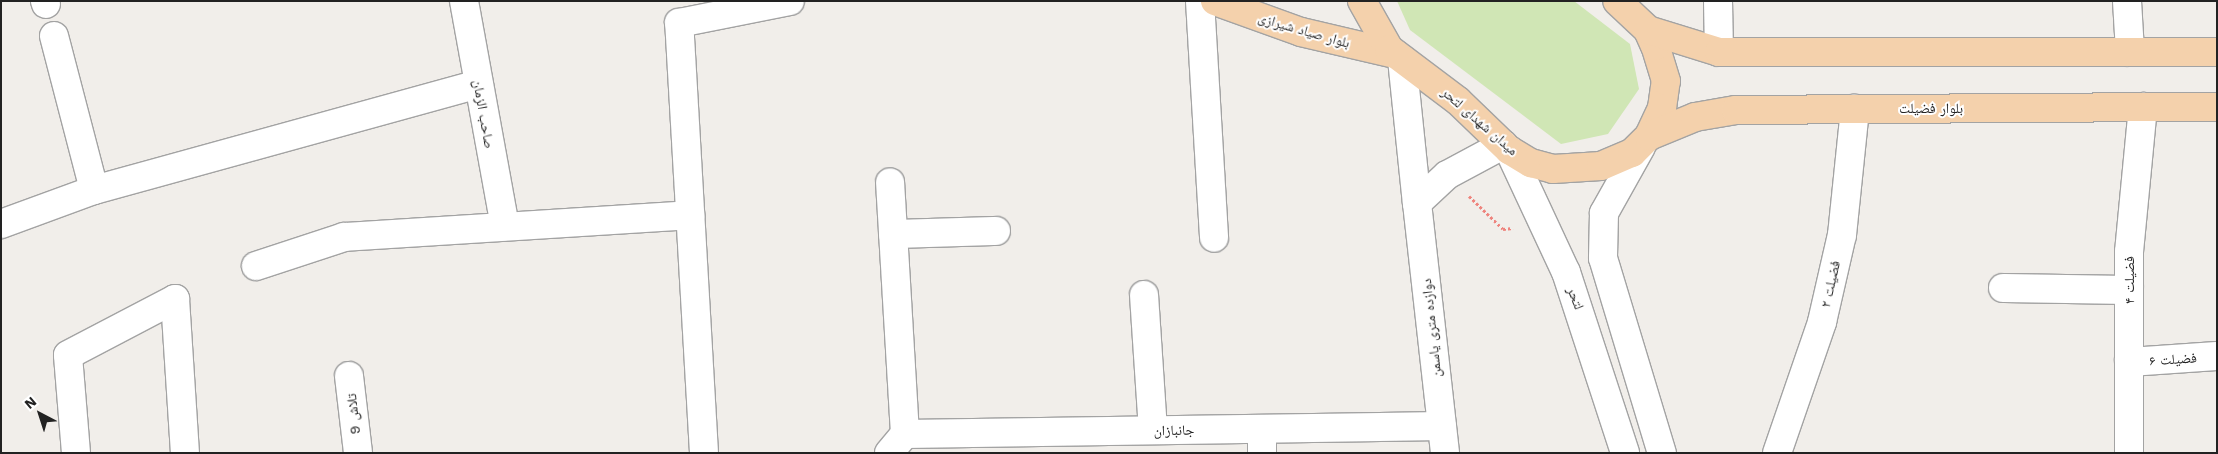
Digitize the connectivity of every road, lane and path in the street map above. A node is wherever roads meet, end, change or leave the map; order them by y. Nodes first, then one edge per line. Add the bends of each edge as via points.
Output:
1 (464, 1) edge
2 (790, 1) edge
3 (1200, 1) edge
4 (1214, 1) edge
5 (1362, 1) edge
6 (1617, 1) edge
7 (1718, 1) edge
8 (2127, 1) edge
9 (1648, 30) junction
10 (54, 36) dead end
11 (1719, 52) junction
12 (2130, 52) junction
13 (2217, 52) edge
14 (1398, 57) junction
15 (479, 84) junction
16 (2143, 107) junction
17 (2217, 107) edge
18 (1855, 109) junction
19 (1645, 142) junction
20 (1506, 147) junction
21 (890, 182) dead end
22 (94, 190) junction
23 (1417, 203) junction
24 (690, 215) junction
25 (1, 224) edge
26 (505, 226) junction
27 (996, 231) dead end
28 (893, 234) junction
29 (1214, 238) dead end
30 (256, 266) dead end
31 (2003, 288) dead end
32 (2129, 290) junction
33 (1144, 295) dead end
34 (2217, 356) edge
35 (2129, 362) junction
36 (349, 376) dead end
37 (1442, 426) junction
38 (1154, 430) junction
39 (1262, 441) edge
40 (1065, 442) edge
41 (897, 443) edge
42 (76, 453) edge
43 (185, 453) edge
44 (358, 453) edge
45 (704, 453) edge
46 (1445, 453) edge
47 (1625, 453) edge
48 (1662, 453) edge
49 (1777, 453) edge
50 (2128, 453) edge

1 - 15 street, صاحب الزمان
2 - 24 street via 679,23
3 - 29 street
4 - 14 main road, بلوار صیاد شیرازی via 1301,32
5 - 14 main road, میدان شهدای لتحر via 1376,31
6 - 9 main road
7 - 11 street
8 - 12 street
9 - 11 main road
9 - 19 main road via 1663,64 1666,88 1662,108
10 - 22 street
11 - 12 main road
12 - 13 main road
14 - 20 main road, میدان شهدای لتحر via 1458,101
14 - 23 street, دوازده متری یاسمن
15 - 22 street
15 - 26 street, صاحب الزمان
16 - 17 main road, بلوار فضیلت
16 - 18 main road, بلوار فضیلت
16 - 32 street, فضیلت ۴
18 - 19 main road, بلوار فضیلت via 1736,110 1695,117
18 - 49 street, فضیلت ۲ via 1842,235 1822,322
19 - 20 main road, میدان شهدای لتحر via 1601,166 1561,168 1531,163
19 - 48 street via 1604,213 1603,258
20 - 23 street via 1446,175
20 - 47 street, لتحر via 1566,272
21 - 28 street
22 - 25 street
23 - 37 street, دوازده متری یاسمن
24 - 26 street
24 - 45 street
26 - 30 street via 344,236
27 - 28 street
28 - 41 street
31 - 32 street
32 - 35 street, فضیلت ۴
33 - 38 street
34 - 35 street, فضیلت ۶
35 - 50 street, فضیلت ۴
36 - 44 street, تلاش 9
37 - 39 street, جانبازان
37 - 46 street, دوازده متری یاسمن
38 - 39 street, جانبازان
38 - 40 street, جانبازان
40 - 41 street, جانبازان
42 - 43 street via 68,355 175,299

